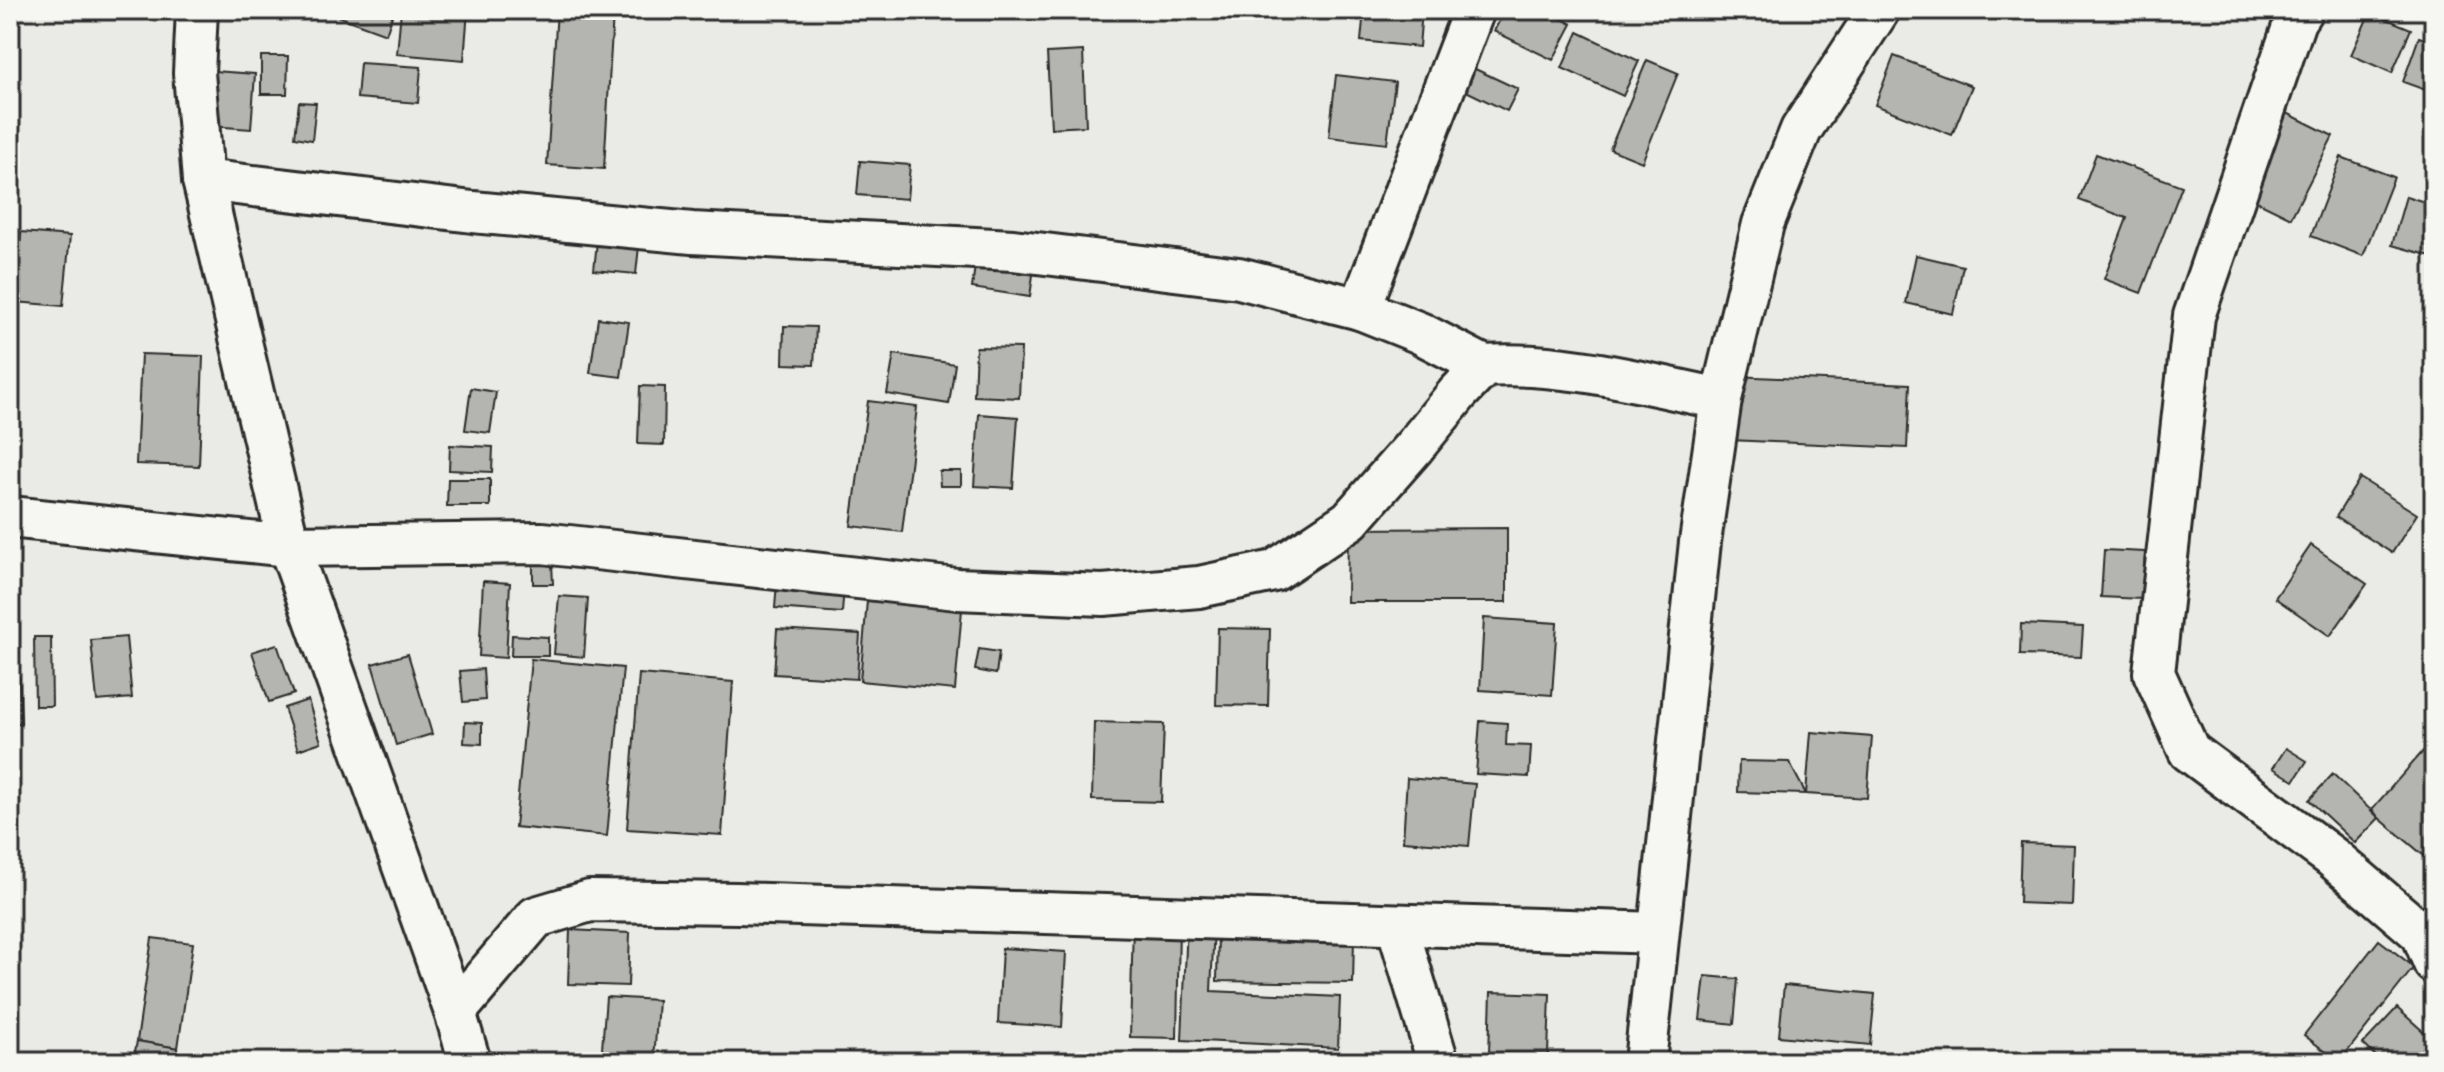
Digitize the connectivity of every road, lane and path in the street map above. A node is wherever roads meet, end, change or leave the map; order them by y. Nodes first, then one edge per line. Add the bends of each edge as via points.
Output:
1 (197, 10) edge
2 (1474, 10) edge
3 (1879, 10) edge
4 (2302, 10) edge
5 (203, 180) junction
6 (1360, 309) junction
7 (1484, 366) junction
8 (1721, 399) junction
9 (10, 517) edge
10 (289, 546) junction
11 (1397, 925) junction
12 (1658, 933) junction
13 (2434, 963) edge
14 (455, 1012) junction
15 (470, 1062) edge
16 (1438, 1062) edge
17 (1645, 1062) edge

1 - 5 street via 194,73
2 - 6 street
3 - 8 street via 1801,130 1763,224
4 - 13 street via 2194,316 2154,673 2189,751 2332,857 2422,934
5 - 6 street via 692,233 1013,250 1239,278
5 - 10 street
6 - 7 street
7 - 8 street via 1554,368
7 - 10 street via 1350,520 1274,571 1199,587 1103,595 957,589 542,543
8 - 12 street via 1700,542
9 - 10 street
10 - 14 street
11 - 12 street
11 - 14 street via 590,901 536,917
11 - 16 street
12 - 17 street
14 - 15 street

